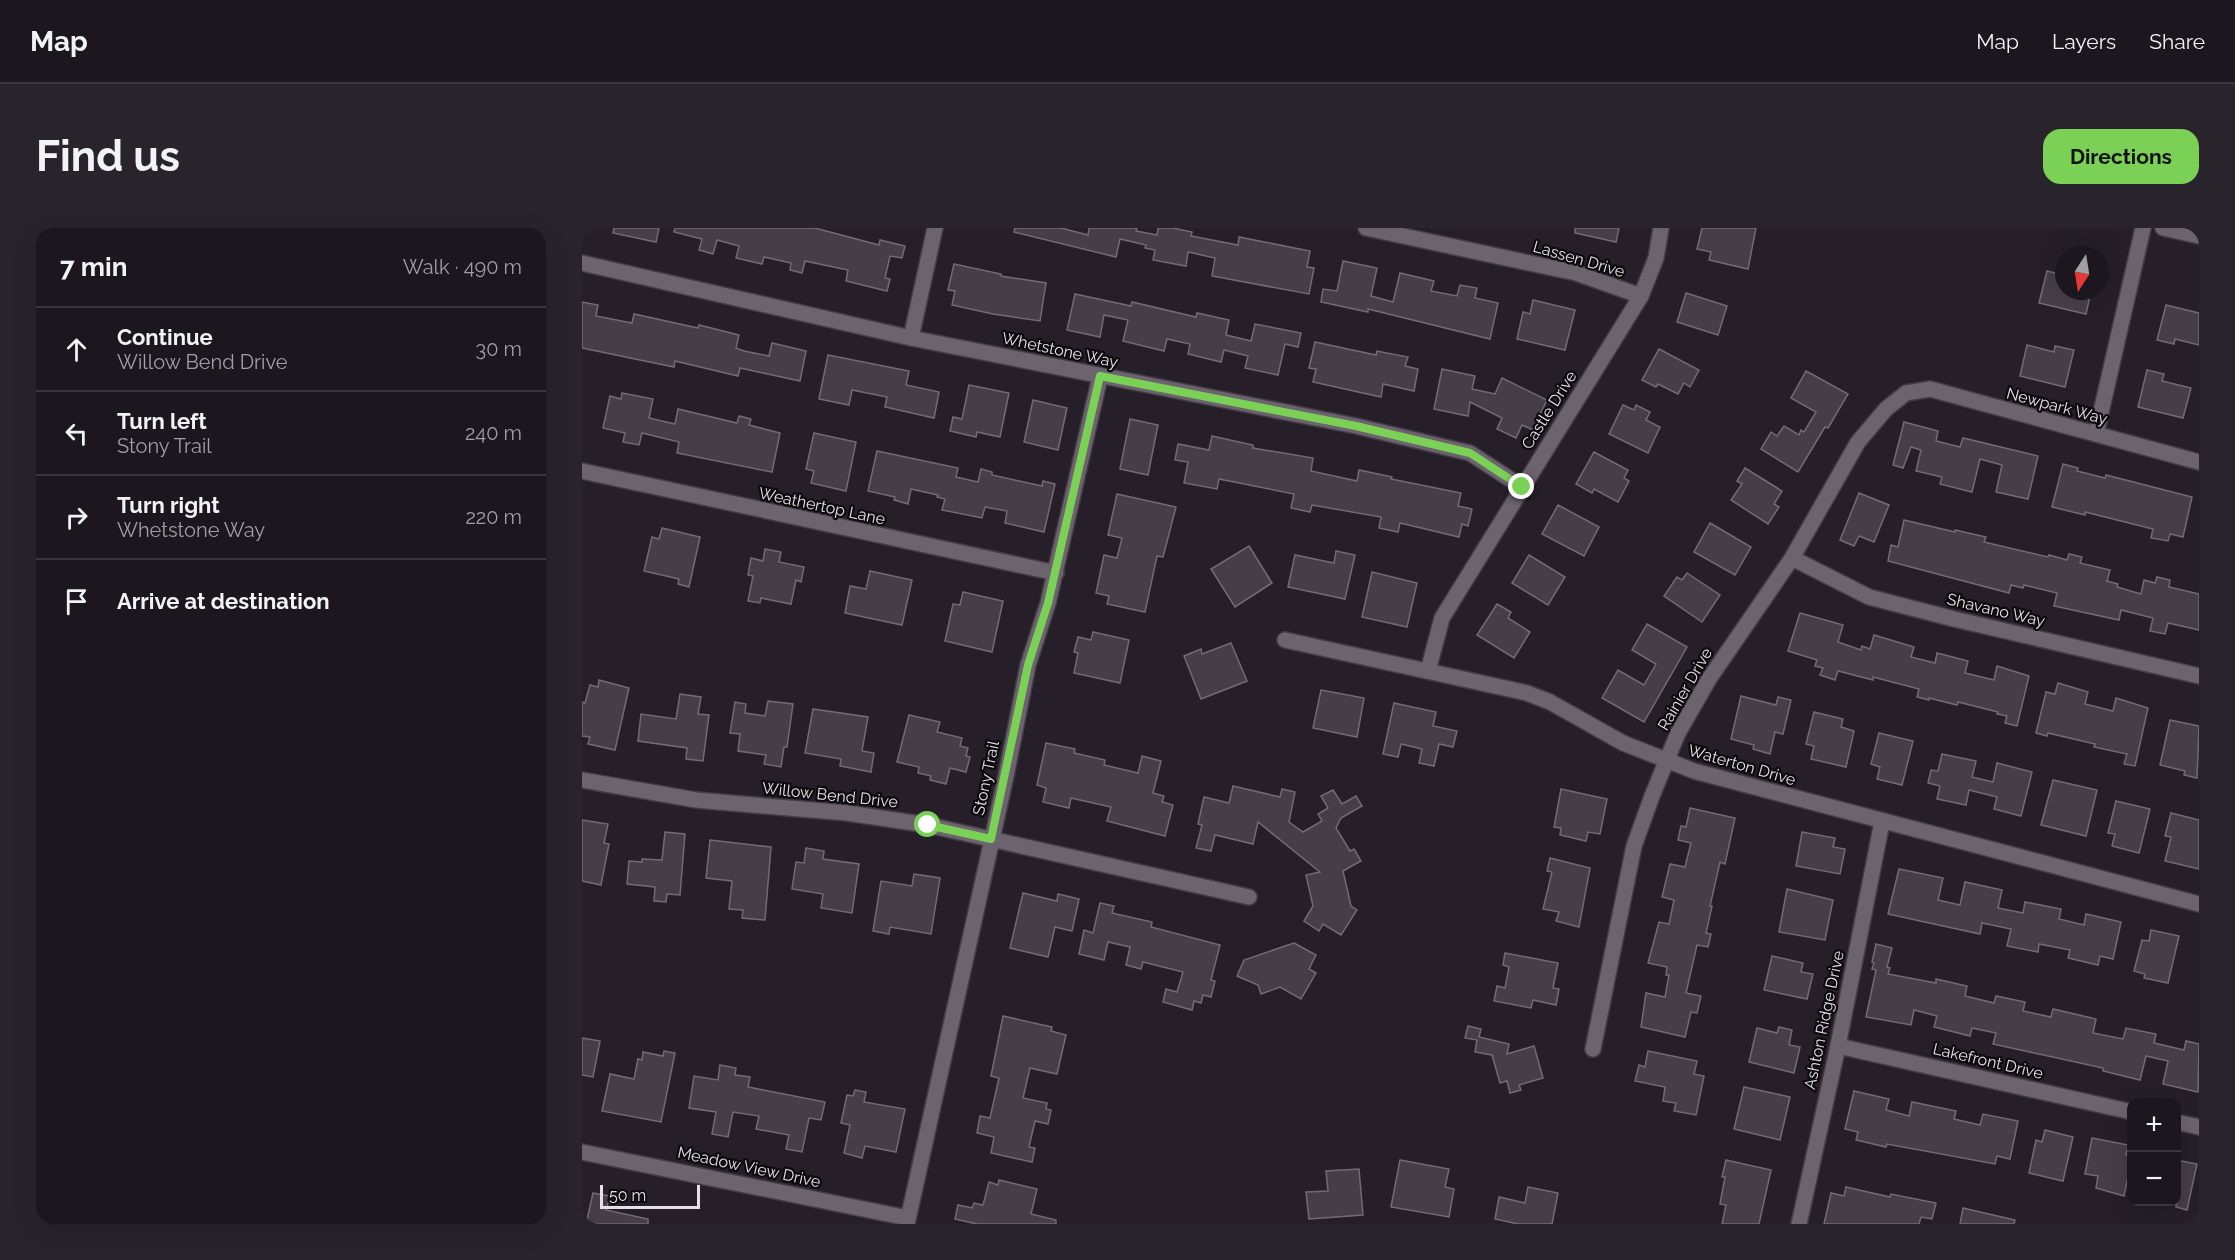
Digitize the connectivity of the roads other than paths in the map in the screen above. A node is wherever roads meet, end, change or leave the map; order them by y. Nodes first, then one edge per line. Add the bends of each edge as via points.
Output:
1 (935, 228) edge
2 (1366, 228) edge
3 (1661, 228) edge
4 (2142, 228) edge
5 (2163, 228) edge
6 (2199, 236) edge
7 (582, 263) edge
8 (1641, 296) junction
9 (911, 338) junction
10 (1100, 376) junction
11 (1906, 393) joint
12 (2096, 434) junction
13 (2199, 462) edge
14 (582, 471) edge
15 (1522, 487) junction
16 (1792, 558) junction
17 (1056, 573) junction
18 (1285, 640) dead end
19 (1428, 671) junction
20 (2199, 676) edge
21 (1666, 761) junction
22 (582, 780) edge
23 (1882, 822) junction
24 (991, 839) junction
25 (1249, 897) dead end
26 (2199, 904) edge
27 (1838, 1046) junction
28 (1593, 1049) dead end
29 (2127, 1111) edge
30 (2181, 1123) edge
31 (2199, 1127) edge
32 (582, 1152) edge
33 (908, 1221) edge
34 (1799, 1224) edge

1 - 9 street
2 - 8 street, Lassen Drive via 1576,273
3 - 8 street, Castle Drive via 1656,258
4 - 12 street
5 - 6 street
7 - 9 street, Whetstone Way
8 - 15 street, Castle Drive
9 - 10 street, Whetstone Way
10 - 15 street, Whetstone Way via 1356,426 1470,453
10 - 17 street, Stony Trail
11 - 12 street, Newpark Way via 1930,389
11 - 16 street, Rainier Drive via 1886,409 1858,442
12 - 13 street, Newpark Way
14 - 17 street, Weathertop Lane
15 - 19 street, Castle Drive via 1442,618
16 - 20 street, Shavano Way via 1869,597
16 - 21 street, Rainier Drive via 1709,679
17 - 24 street, Stony Trail via 1028,665
18 - 19 street, Waterton Drive
19 - 21 street, Waterton Drive via 1527,693
21 - 23 street, Waterton Drive
21 - 28 street, Rainier Drive via 1634,846
22 - 24 street, Willow Bend Drive via 696,800 847,813
23 - 26 street, Waterton Drive
23 - 27 street, Ashton Ridge Drive
24 - 25 street, Willow Bend Drive
24 - 33 street, Stony Trail
27 - 29 street, Lakefront Drive
27 - 34 street, Ashton Ridge Drive
30 - 31 street
32 - 33 street, Meadow View Drive

